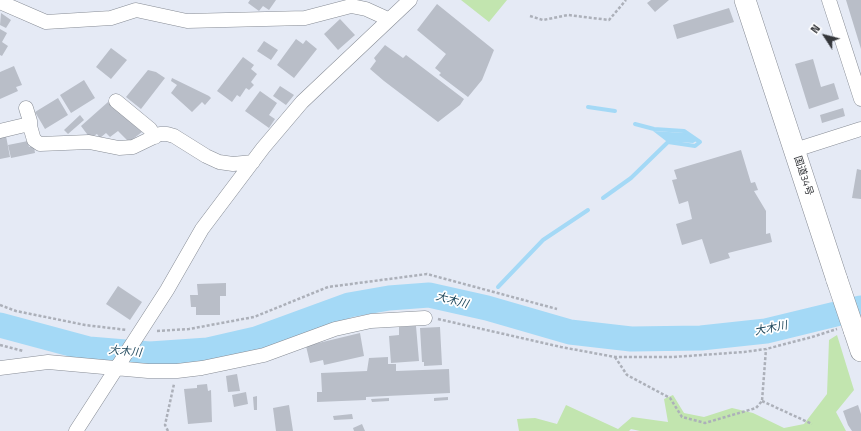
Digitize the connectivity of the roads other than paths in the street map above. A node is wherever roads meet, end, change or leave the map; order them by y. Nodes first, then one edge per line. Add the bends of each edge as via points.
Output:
1 (410, 0) edge
2 (745, 0) edge
3 (829, 0) edge
4 (0, 2) edge
5 (388, 20) junction
6 (861, 99) edge
7 (116, 101) dead end
8 (26, 108) dead end
9 (30, 126) junction
10 (861, 129) edge
11 (0, 130) edge
12 (155, 137) junction
13 (795, 150) junction
14 (252, 162) junction
15 (425, 318) road end
16 (861, 351) edge
17 (118, 365) junction
18 (0, 368) edge
19 (76, 431) edge

1 - 5 street
2 - 13 highway, 国道34号
3 - 6 street
4 - 5 street via 46,22 111,18 136,10 187,21 306,18 351,6 366,8
5 - 14 street via 302,102
7 - 12 street via 150,129
8 - 9 street
9 - 11 street
9 - 12 street via 34,140 40,144 89,142 119,148 132,147
10 - 13 street
12 - 14 street via 167,134 174,136 219,162
13 - 16 highway, 国道34号, bridge via 837,280 848,329
14 - 17 street via 202,229 167,290
15 - 17 street via 371,321 335,329 264,355 202,368 177,371
17 - 18 street via 48,362
17 - 19 street

